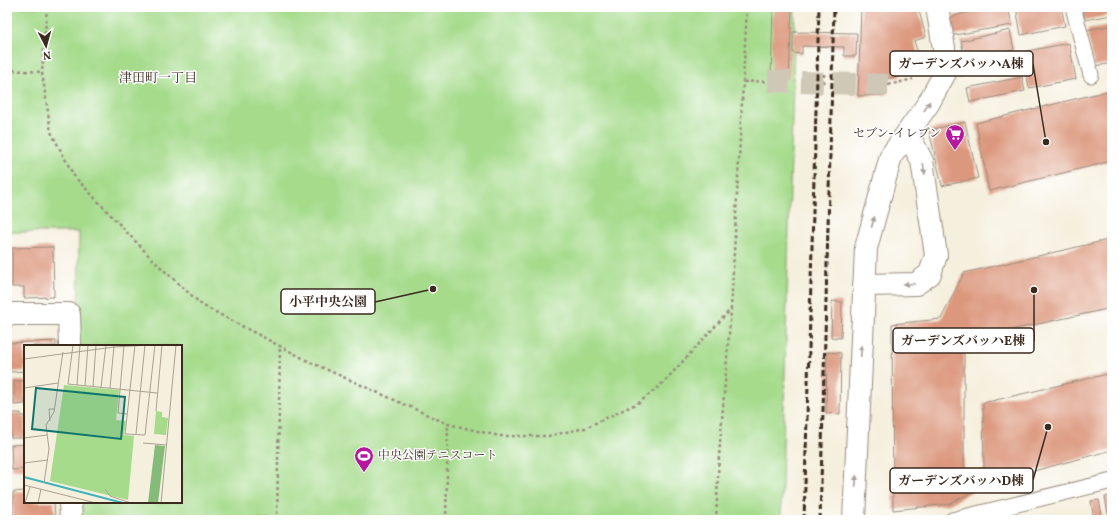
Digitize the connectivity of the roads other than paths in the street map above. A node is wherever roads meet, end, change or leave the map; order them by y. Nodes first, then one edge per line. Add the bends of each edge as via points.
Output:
1 (937, 7) edge
2 (1073, 7) edge
3 (1091, 75) dead end
4 (908, 134) junction
5 (864, 285) junction
6 (7, 314) edge
7 (70, 345) edge
8 (1112, 481) edge
9 (70, 503) edge
10 (70, 520) edge
11 (854, 520) edge
12 (952, 520) edge

4 -> 1 street via 946,71
2 - 3 lane
5 -> 4 street via 866,248 891,156
4 -> 5 street via 922,161 936,255 930,274 916,284
11 -> 5 street
6 - 7 street via 69,314
8 - 12 lane
9 - 10 street

